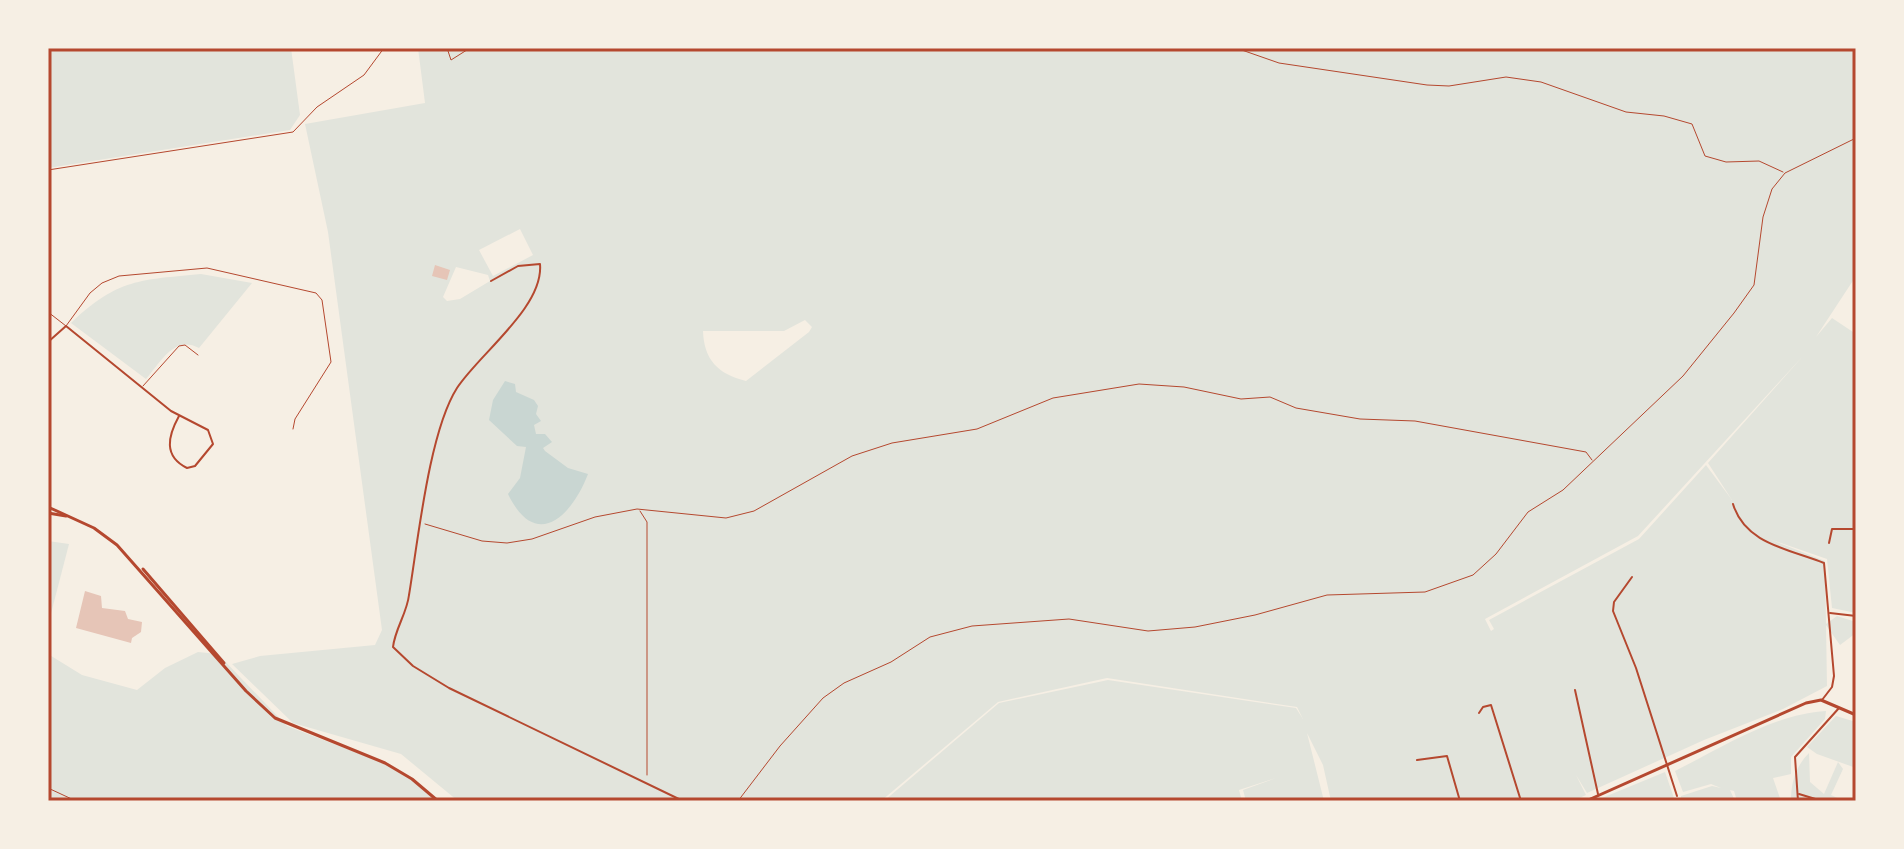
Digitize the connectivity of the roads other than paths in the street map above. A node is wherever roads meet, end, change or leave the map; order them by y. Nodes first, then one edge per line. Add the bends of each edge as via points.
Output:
1 (384, 48) edge
2 (48, 170) edge
3 (491, 281) dead end
4 (48, 312) edge
5 (66, 326) junction
6 (48, 342) edge
7 (198, 355) dead end
8 (143, 386) junction
9 (179, 416) junction
10 (293, 429) dead end
11 (1733, 504) dead end
12 (48, 507) edge
13 (48, 513) edge
14 (70, 517) junction
15 (1856, 529) edge
16 (1829, 543) dead end
17 (1632, 577) dead end
18 (1829, 613) junction
19 (1856, 616) edge
20 (1575, 690) dead end
21 (1821, 700) junction
22 (1839, 708) junction
23 (1479, 713) dead end
24 (1856, 715) edge
25 (1417, 760) dead end
26 (1667, 764) junction
27 (1798, 794) junction
28 (1677, 796) dead end
29 (1597, 798) edge
30 (438, 801) edge
31 (683, 801) edge
32 (1460, 801) edge
33 (1521, 801) edge
34 (1586, 801) edge
35 (1798, 801) edge
36 (1822, 801) edge

1 - 2 lane via 364,75 317,107 293,132
3 - 31 street via 518,266 540,264 523,310 449,404 407,606 393,642 397,652 449,688
4 - 5 lane
5 - 6 street
5 - 8 street
5 - 10 lane via 90,293 119,276 207,268 316,293 322,300 332,359
7 - 8 lane via 179,346
8 - 9 street
9 - 9 street via 208,430 213,444 187,468 177,461 168,441
11 - 18 street via 1755,537 1824,563
12 - 14 main road
13 - 14 main road
14 - 30 main road via 104,534 133,561 231,673 283,723 373,757
15 - 16 street via 1832,529
17 - 26 street via 1613,611
18 - 19 street
18 - 21 street via 1834,676
20 - 29 street
21 - 22 main road
21 - 26 main road
22 - 24 main road
22 - 27 street via 1795,757
23 - 33 street via 1491,705
25 - 32 street via 1447,756
26 - 28 street
26 - 29 main road
27 - 35 street
27 - 36 street
29 - 34 main road

